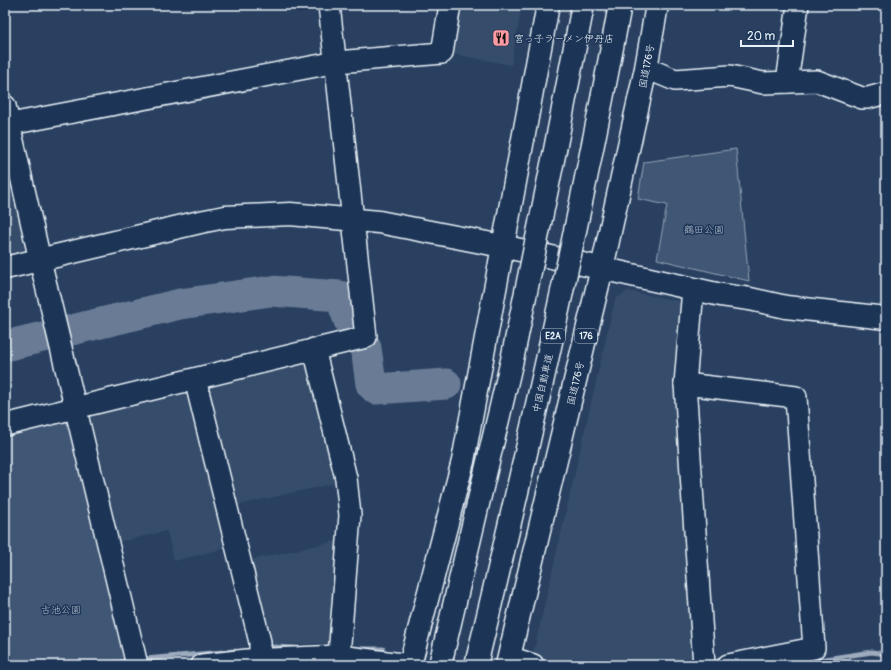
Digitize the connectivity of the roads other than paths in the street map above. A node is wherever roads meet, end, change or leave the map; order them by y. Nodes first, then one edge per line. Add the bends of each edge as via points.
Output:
1 (329, 5) edge
2 (450, 5) edge
3 (548, 5) edge
4 (583, 5) edge
5 (620, 5) edge
6 (657, 5) edge
7 (798, 5) edge
8 (336, 62) junction
9 (646, 68) junction
10 (787, 82) junction
11 (886, 93) edge
12 (6, 118) edge
13 (352, 219) junction
14 (502, 246) junction
15 (40, 260) junction
16 (5, 268) edge
17 (602, 268) junction
18 (693, 288) junction
19 (886, 318) edge
20 (314, 349) junction
21 (195, 378) junction
22 (685, 384) junction
23 (76, 409) junction
24 (5, 425) edge
25 (340, 656) junction
26 (260, 659) junction
27 (508, 661) edge
28 (382, 663) edge
29 (137, 665) edge
30 (202, 665) edge
31 (410, 665) edge
32 (440, 665) edge
33 (476, 665) edge
34 (533, 665) edge
35 (704, 665) edge
36 (728, 665) edge

1 - 8 street
2 - 8 street via 442,53
3 - 14 main road
4 - 32 main road, bridge via 512,360
5 - 33 main road, 中国自動車道 / E2A, bridge via 546,368
6 - 9 main road, 国道176号 / 176
7 - 10 street
8 - 12 street
8 - 13 street
9 - 10 street via 675,80 730,76 763,83
9 - 17 main road, 国道176号 / 176
10 - 11 street via 817,81 862,98
12 - 15 street
13 - 14 main road
13 - 15 main road via 290,214 225,217
13 - 20 street via 366,337
14 - 17 main road
14 - 31 main road via 463,461
15 - 16 main road
15 - 23 street
17 - 18 main road
17 - 27 main road, 国道176号 / 176
18 - 19 main road via 786,307
18 - 22 street
20 - 21 street
20 - 25 street via 346,478 350,515
21 - 23 street
21 - 26 street via 260,642
22 - 35 street
22 - 36 street via 796,397 814,648
23 - 24 street
23 - 29 street
25 - 26 street
25 - 28 street
26 - 30 street
27 - 34 street
28 - 31 street

